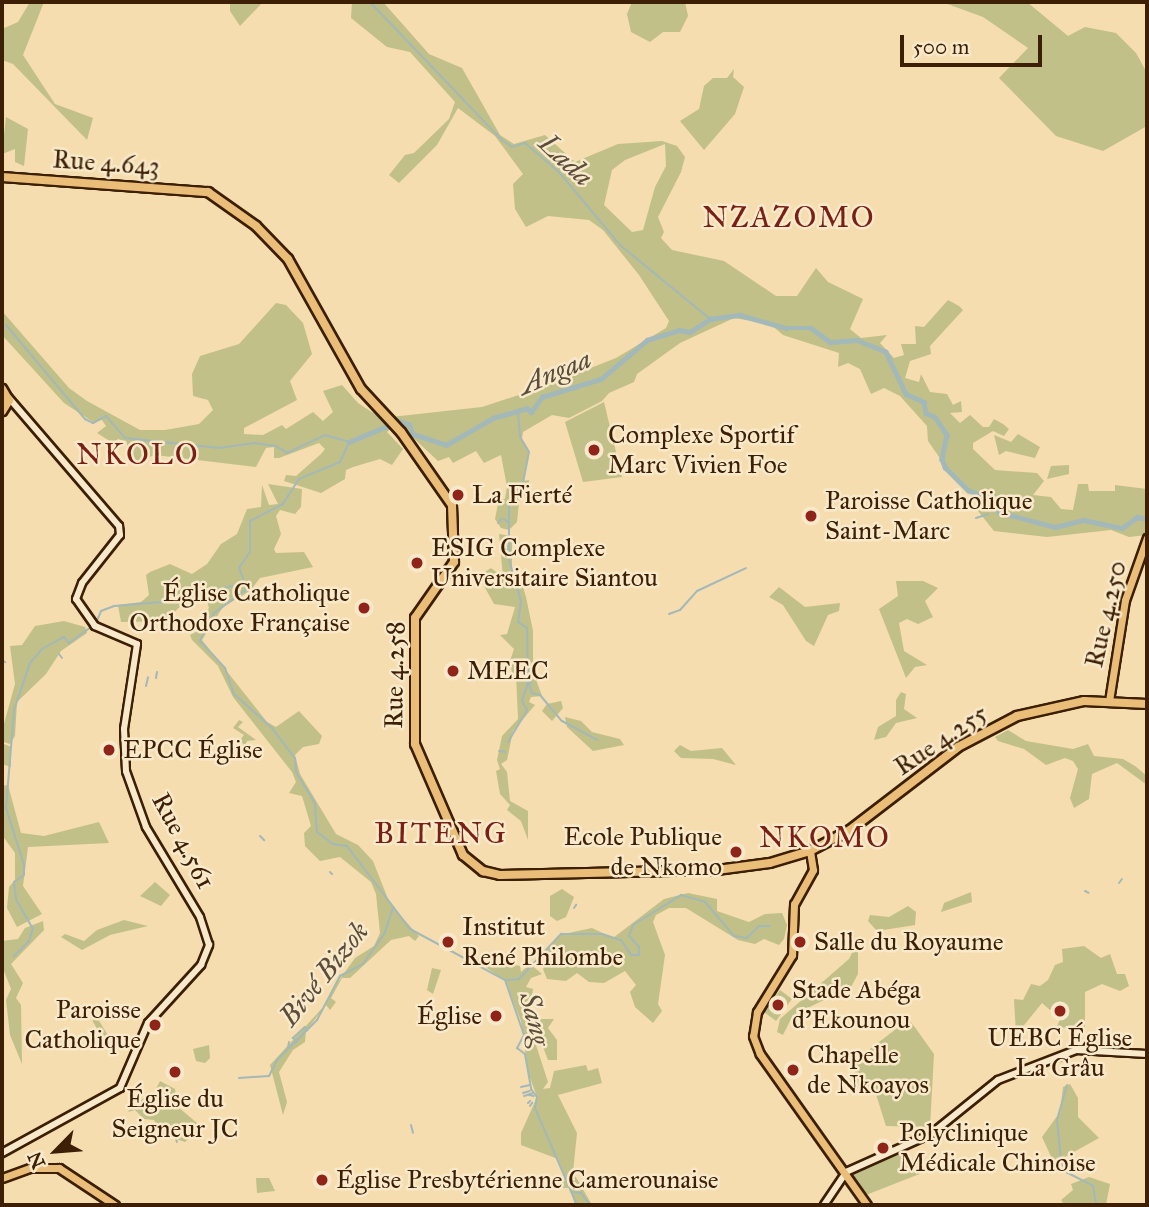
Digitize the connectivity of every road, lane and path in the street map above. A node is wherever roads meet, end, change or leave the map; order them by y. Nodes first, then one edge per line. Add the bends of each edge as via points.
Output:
1 (2, 177) edge
2 (208, 192) joint
3 (2, 388) edge
4 (5, 403) edge
5 (1147, 538) edge
6 (1109, 701) junction
7 (1147, 704) edge
8 (810, 851) junction
9 (1147, 1054) edge
10 (2, 1153) edge
11 (844, 1173) junction
12 (2, 1178) edge
13 (115, 1205) edge
14 (824, 1205) edge
15 (867, 1205) edge

1 - 2 highway, Rue 4.643
2 - 8 highway, Rue 4.258 via 279,246 314,299 361,389 388,416 449,497 455,514 455,557 415,618 416,749 463,855 474,866 508,874 732,870
3 - 4 main road, Rue 4.561
4 - 10 main road, Rue 4.561 via 20,410 120,529 76,599 95,626 137,644 124,739 128,778 146,827 197,911 209,945 201,965 148,1023 120,1088
5 - 6 main road, Rue 4.250 via 1125,600
6 - 7 highway, Rue 4.255
6 - 8 highway, Rue 4.255 via 1036,710 985,731 855,827
8 - 11 main road via 813,870 794,904 792,956 757,1012 753,1036 760,1054
9 - 11 main road via 1087,1048 1045,1059 992,1083 931,1134
11 - 14 main road
11 - 15 main road
12 - 13 main road via 30,1168 59,1168

